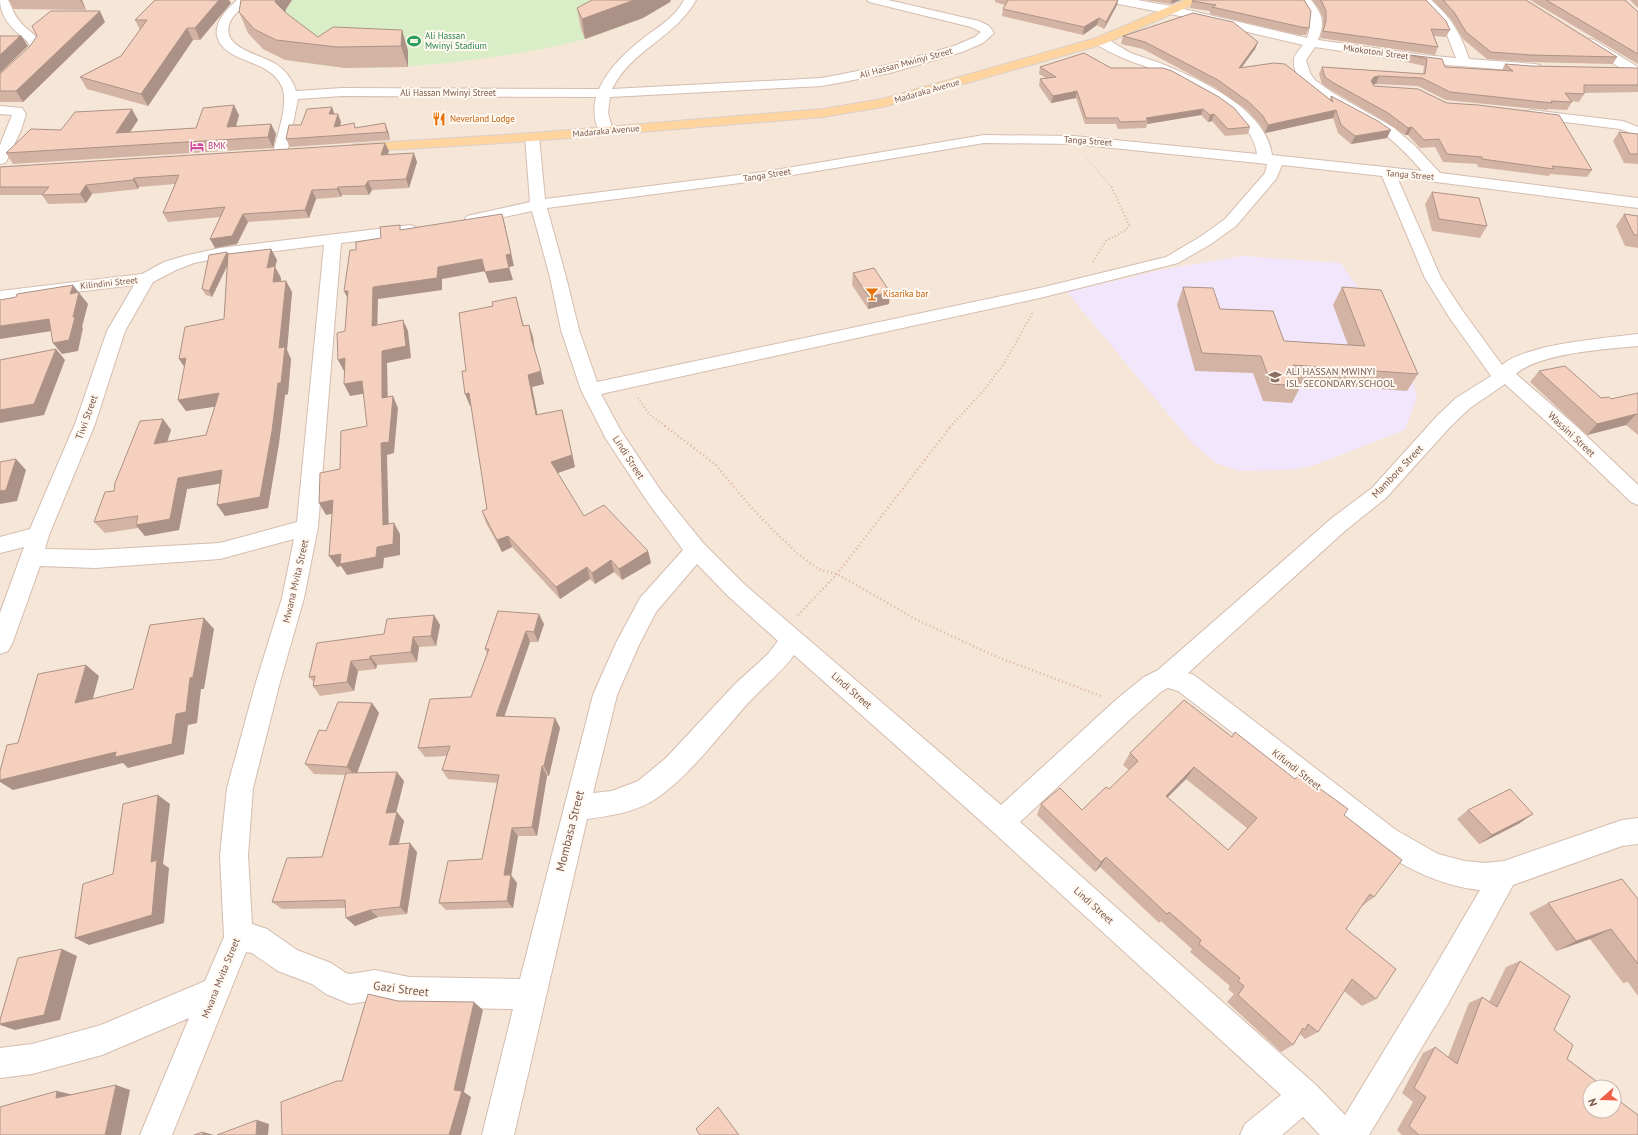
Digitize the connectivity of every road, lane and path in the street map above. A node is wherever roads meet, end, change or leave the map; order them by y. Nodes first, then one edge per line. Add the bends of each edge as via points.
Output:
1 (3, 0) edge
2 (244, 0) edge
3 (690, 0) edge
4 (873, 0) edge
5 (1118, 0) edge
6 (1195, 0) edge
7 (1305, 0) edge
8 (1424, 0) edge
9 (1171, 10) junction
10 (1580, 37) edge
11 (1100, 41) junction
12 (1311, 43) junction
13 (1462, 61) junction
14 (1550, 68) edge
15 (1610, 70) edge
16 (1636, 70) edge
17 (0, 82) edge
18 (604, 93) junction
19 (291, 94) junction
20 (0, 110) edge
21 (1522, 112) edge
22 (1638, 120) edge
23 (1600, 122) junction
24 (606, 131) junction
25 (1638, 132) edge
26 (532, 137) junction
27 (1074, 140) junction
28 (343, 149) edge
29 (296, 152) edge
30 (280, 153) junction
31 (265, 154) edge
32 (1270, 160) junction
33 (3, 166) edge
34 (1388, 173) junction
35 (1435, 178) junction
36 (1638, 203) edge
37 (538, 205) junction
38 (460, 222) edge
39 (423, 228) edge
40 (333, 239) junction
41 (146, 279) junction
42 (1079, 283) junction
43 (1044, 292) junction
44 (0, 296) edge
45 (1638, 340) edge
46 (1503, 375) junction
47 (628, 383) junction
48 (590, 390) junction
49 (1638, 497) edge
50 (307, 527) junction
51 (38, 535) junction
52 (0, 545) edge
53 (696, 550) junction
54 (32, 557) junction
55 (836, 574) junction
56 (788, 634) junction
57 (0, 644) edge
58 (1166, 677) junction
59 (1127, 706) junction
60 (576, 808) junction
61 (1001, 822) junction
62 (1638, 830) edge
63 (1504, 875) junction
64 (238, 937) junction
65 (216, 991) junction
66 (531, 994) junction
67 (0, 1063) edge
68 (1305, 1096) junction
69 (156, 1135) edge
70 (498, 1135) edge
71 (1256, 1135) edge
72 (1342, 1135) edge
73 (1351, 1135) edge

1 - 17 street via 10,17 36,47
2 - 19 street via 234,8 223,24 224,40 230,48 275,69 286,80
3 - 18 street via 687,8 615,72
4 - 18 street, Ali Hassan Mwinyi Street via 975,24 988,34 958,49 890,69 822,82
5 - 9 street, Mkokotoni Street
6 - 9 main road, Madaraka Avenue
7 - 12 street via 1317,22
8 - 13 street via 1450,24 1456,36
9 - 11 main road, Madaraka Avenue
9 - 12 street, Mkokotoni Street
10 - 16 street
11 - 24 main road, Madaraka Avenue via 883,104 823,113
11 - 32 street via 1122,53 1163,69 1237,110 1263,139
12 - 13 street, Mkokotoni Street via 1423,59
12 - 35 street via 1300,60 1301,70 1306,77 1399,139 1417,155
13 - 14 street, Mkokotoni Street
15 - 16 street
18 - 19 street, Ali Hassan Mwinyi Street
18 - 24 street via 601,114
19 - 30 street
20 - 33 street via 17,111 19,114
21 - 23 street
22 - 23 street
23 - 25 street via 1623,125
24 - 26 main road, Madaraka Avenue
26 - 28 main road, Madaraka Avenue
26 - 37 street, Lindi Street
27 - 32 street, Tanga Street
27 - 37 street, Tanga Street via 977,140 762,176
27 - 42 path via 1088,161 1113,188 1129,225 1126,230 1106,241
29 - 30 main road
30 - 31 main road
32 - 34 street, Tanga Street
32 - 42 street via 1274,171 1270,178 1235,218 1185,254 1138,270
34 - 35 street, Tanga Street
34 - 46 street, Wassini Street via 1433,278 1454,313
35 - 36 street, Tanga Street
37 - 38 street
37 - 48 street, Lindi Street via 570,330
39 - 40 street
40 - 41 street, Kilindini Street via 190,259
40 - 50 street, Mwana Mvita Street
41 - 44 street, Kilindini Street
41 - 51 street, Tiwi Street via 116,331 85,424
42 - 43 street
43 - 47 street
43 - 55 path via 1005,362 984,390 944,434
45 - 46 street, Mambore Street via 1576,347 1530,358 1513,366
46 - 49 street, Wassini Street via 1568,430
46 - 58 street, Mambore Street via 1464,403 1444,421 1379,493 1339,524
47 - 48 street
47 - 55 path via 649,414 715,464 750,506 798,554 818,569
48 - 53 street, Lindi Street via 613,434 654,496
50 - 54 street via 220,551 95,559
50 - 64 street, Mwana Mvita Street via 293,598 240,788 234,855
51 - 52 street
51 - 54 street, Tiwi Street
53 - 56 street, Lindi Street via 736,590
53 - 60 street, Mombasa Street via 648,605 628,643 605,695
54 - 57 street, Tiwi Street
55 - 56 path
55 - 59 path via 917,620 998,657
56 - 60 street via 776,661 744,691 675,766 647,790 612,803
56 - 61 street, Lindi Street
58 - 59 street via 1153,684
58 - 63 street, Kifundi Street via 1185,682 1386,838 1426,862 1465,876
59 - 61 street
60 - 66 street, Mombasa Street
61 - 68 street, Lindi Street
62 - 63 street, Kifundi Street via 1622,833
63 - 73 street via 1437,993
64 - 65 street, Mwana Mvita Street
64 - 66 street, Gazi Street via 257,939 288,961 321,972 336,984 350,989 375,985 409,992
65 - 67 street via 102,1040 32,1059
65 - 69 street, Mwana Mvita Street
66 - 70 street, Mombasa Street
68 - 71 street
68 - 72 street, Lindi Street

